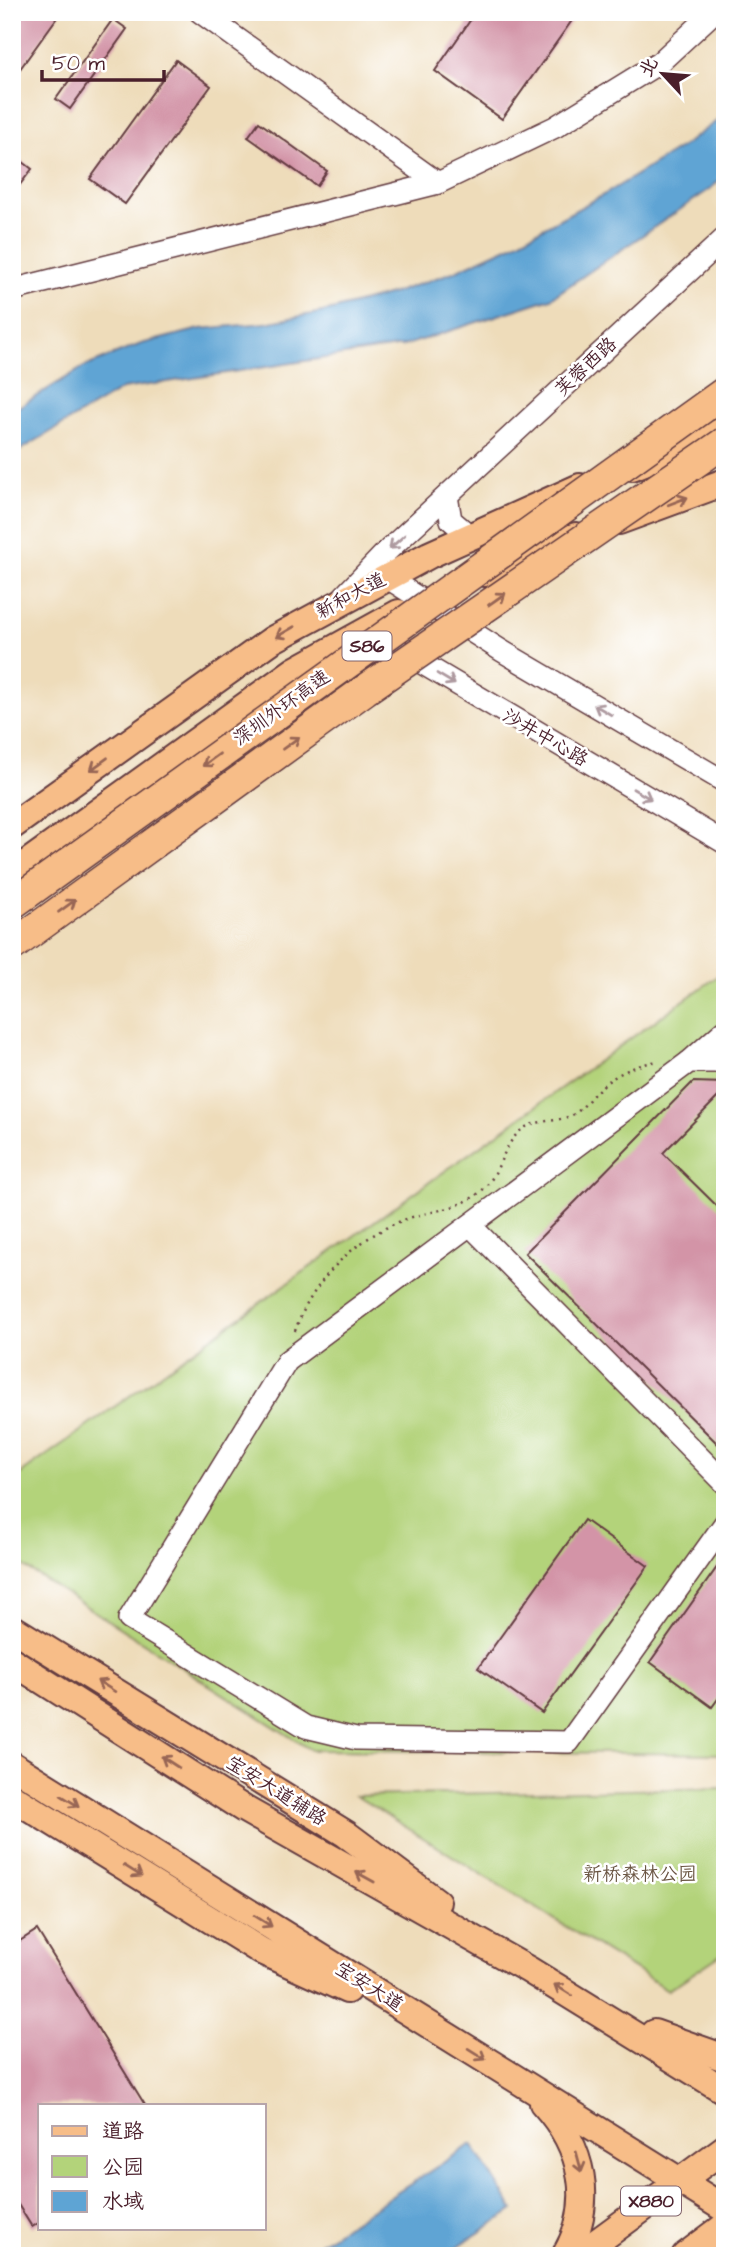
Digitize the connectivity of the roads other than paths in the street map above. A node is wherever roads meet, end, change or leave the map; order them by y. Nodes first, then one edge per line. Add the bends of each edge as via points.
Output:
1 (200, 12) edge
2 (714, 12) edge
3 (438, 184) junction
4 (725, 238) edge
5 (12, 290) edge
6 (725, 392) edge
7 (725, 430) edge
8 (725, 442) edge
9 (725, 482) edge
10 (447, 496) junction
11 (470, 536) junction
12 (386, 577) junction
13 (424, 601) junction
14 (337, 603) junction
15 (367, 631) junction
16 (725, 782) edge
17 (12, 826) edge
18 (725, 843) edge
19 (12, 874) edge
20 (12, 904) edge
21 (12, 946) edge
22 (725, 1030) edge
23 (690, 1062) junction
24 (725, 1062) edge
25 (470, 1225) junction
26 (725, 1483) edge
27 (725, 1523) edge
28 (12, 1628) edge
29 (12, 1661) edge
30 (12, 1765) edge
31 (12, 1797) edge
32 (529, 1969) junction
33 (591, 2008) junction
34 (444, 2034) junction
35 (725, 2058) edge
36 (528, 2086) junction
37 (725, 2091) edge
38 (725, 2148) edge
39 (679, 2180) junction
40 (725, 2208) edge
41 (725, 2226) edge
42 (565, 2256) edge
43 (578, 2256) edge
44 (685, 2256) edge

1 - 3 street
2 - 3 street via 648,71 555,127
3 - 5 street
4 - 10 street, 芙蓉西路
6 -> 20 highway, 深圳外环高速 / S86, bridge
7 - 11 main road, 新和大道
21 -> 8 highway, 深圳外环高速 / S86, bridge via 365,690
13 -> 9 main road, 新和大道 via 556,544
10 - 11 street via 451,520
10 -> 14 street, 芙蓉西路
11 - 12 main road, 新和大道
12 - 13 street
12 - 14 main road, 新和大道
13 - 15 main road, 新和大道
16 -> 13 street
14 -> 17 main road, 新和大道 via 272,640
15 -> 18 street, 沙井中心路
15 - 19 main road, 新和大道 via 294,671
22 - 23 street
23 - 24 street
23 - 25 street
25 - 26 street
25 - 27 street via 287,1361 129,1619 306,1727 356,1739 569,1742
32 -> 28 main road, 宝安大道辅路 via 346,1834
32 -> 29 main road via 244,1809
30 -> 34 main road, 宝安大道
31 -> 34 main road via 261,1951
33 -> 32 main road
33 - 35 main road
33 - 37 main road
34 -> 36 main road, 宝安大道
36 - 39 main road, 宝安大道
36 -> 42 main road via 565,2129 582,2173 580,2220
38 - 39 main road, X880
39 - 40 main road, 宝安大道
39 - 43 main road, X880
41 - 44 main road

